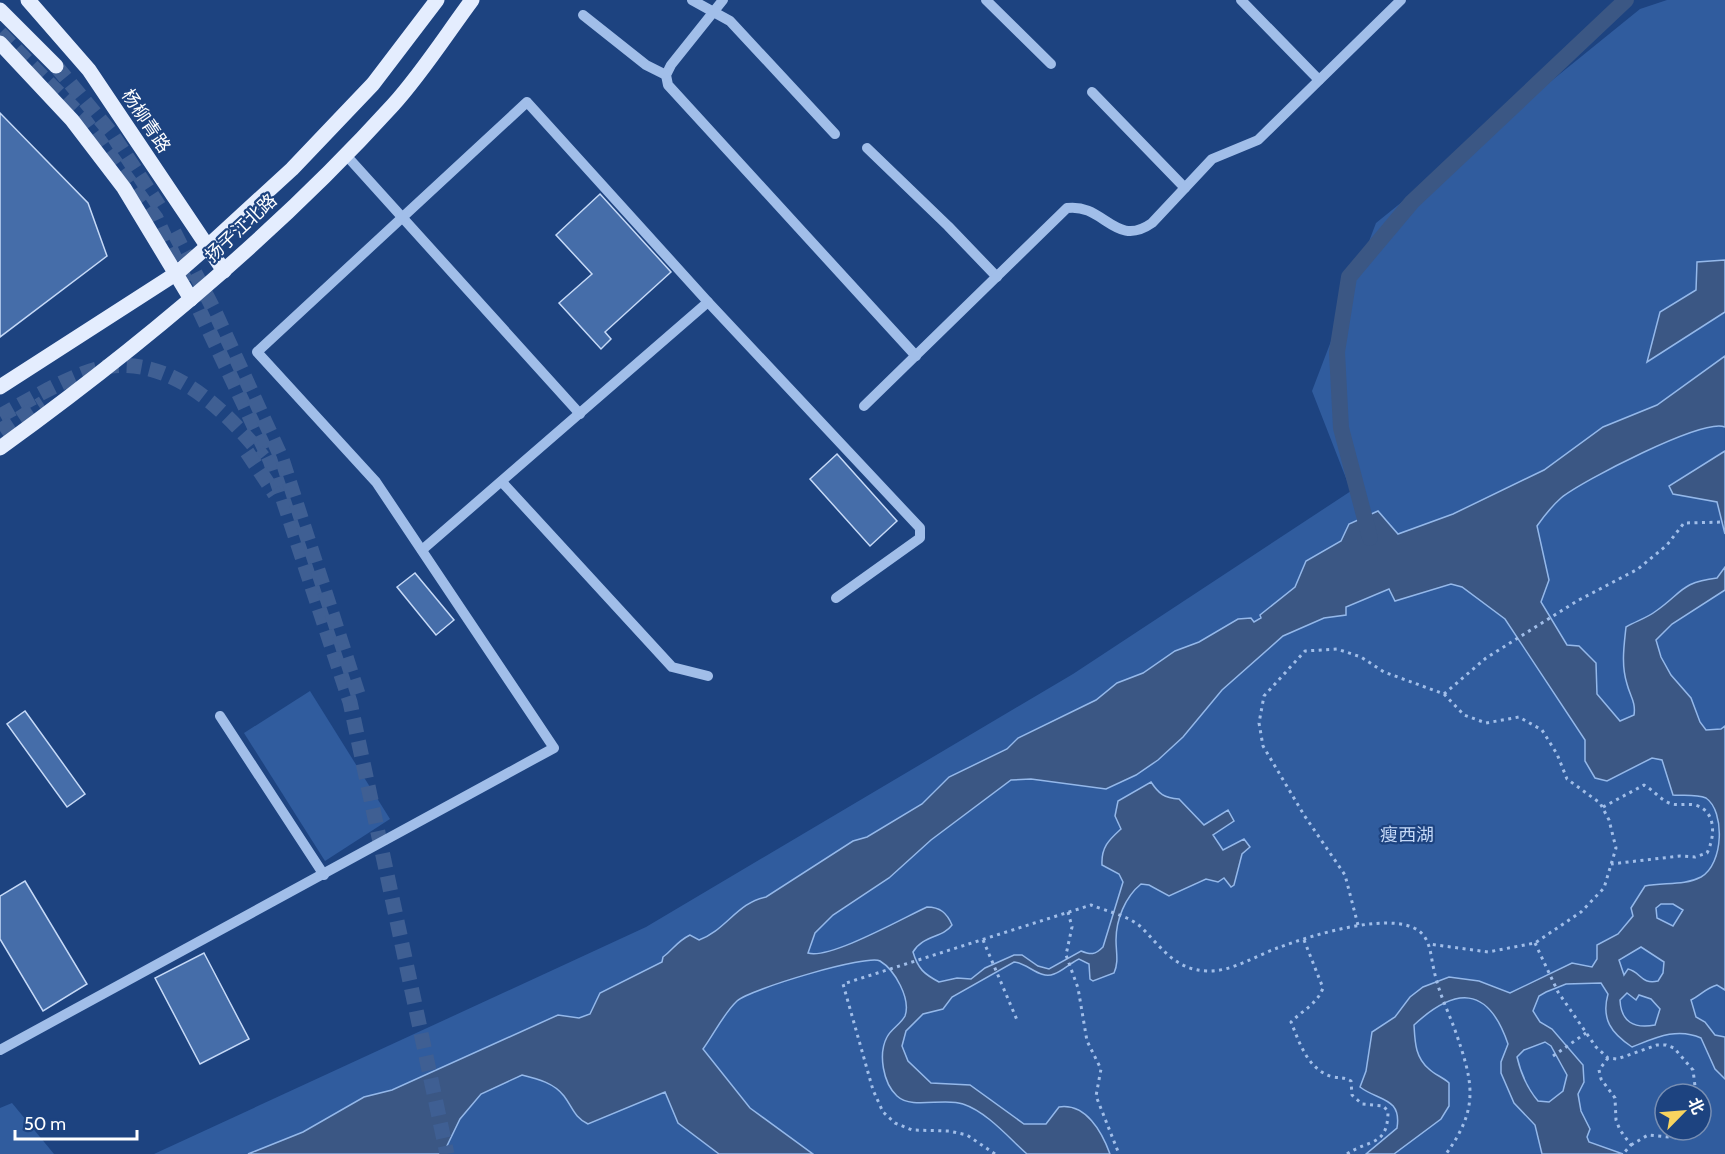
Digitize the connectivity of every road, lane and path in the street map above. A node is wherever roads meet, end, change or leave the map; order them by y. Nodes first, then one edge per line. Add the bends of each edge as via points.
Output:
1 (28, 0) edge
2 (437, 0) edge
3 (472, 0) edge
4 (692, 0) edge
5 (723, 0) edge
6 (986, 0) edge
7 (1241, 0) edge
8 (1401, 0) edge
9 (0, 10) edge
10 (714, 11) junction
11 (583, 15) dead end
12 (0, 43) edge
13 (1051, 64) dead end
14 (56, 66) tunnel mouth
15 (666, 75) junction
16 (1319, 80) junction
17 (1092, 92) dead end
18 (835, 134) dead end
19 (867, 148) dead end
20 (345, 154) junction
21 (1185, 188) junction
22 (404, 216) junction
23 (208, 246) junction
24 (224, 271) junction
25 (177, 273) junction
26 (997, 277) junction
27 (190, 299) junction
28 (708, 302) junction
29 (916, 356) junction
30 (0, 387) edge
31 (864, 406) dead end
32 (580, 414) junction
33 (0, 448) edge
34 (502, 482) junction
35 (1725, 522) edge
36 (422, 550) junction
37 (836, 598) dead end
38 (708, 676) dead end
39 (1444, 694) junction
40 (220, 716) dead end
41 (1602, 807) junction
42 (1611, 864) junction
43 (324, 875) junction
44 (1068, 912) junction
45 (1358, 926) junction
46 (983, 940) junction
47 (1304, 940) junction
48 (1536, 943) junction
49 (1429, 944) junction
50 (1017, 1020) dead end
51 (1586, 1033) junction
52 (0, 1050) edge
53 (1554, 1056) dead end
54 (1608, 1058) junction
55 (1694, 1082) edge
56 (1653, 1136) edge
57 (1631, 1145) junction
58 (1118, 1153) edge
59 (1624, 1153) edge
60 (994, 1154) edge
61 (1347, 1154) edge
62 (1446, 1154) edge

1 - 23 main road, 杨柳青路 via 89,70
2 - 23 main road, 扬子江北路 via 373,84 292,169
3 - 20 main road, 扬子江北路 via 394,103
4 - 10 lane
5 - 10 lane
6 - 13 lane
7 - 16 lane
8 - 16 lane
9 - 14 main road
10 - 15 lane
10 - 18 lane via 730,21
11 - 15 lane via 646,65
12 - 25 main road via 72,120 124,188
15 - 29 lane via 675,95
16 - 21 lane via 1258,140 1212,159
17 - 21 lane
19 - 26 lane
20 - 22 lane
20 - 24 main road, 扬子江北路
21 - 26 lane via 1141,231 1129,233 1116,228 1080,206 1067,208
22 - 28 lane via 527,102
22 - 32 lane
22 - 36 lane via 258,352 376,482
23 - 24 main road, 杨柳青路
23 - 25 main road, 扬子江北路
24 - 27 main road, 扬子江北路
25 - 27 main road
25 - 30 main road, 扬子江北路
26 - 29 lane
27 - 33 main road, 扬子江北路
28 - 32 lane
28 - 37 lane via 920,528 920,537
29 - 31 lane
32 - 34 lane
34 - 36 lane
34 - 38 lane via 672,667
35 - 39 path via 1684,523 1638,569 1577,601 1486,658
36 - 43 lane via 554,748
39 - 41 path via 1464,715 1486,723 1519,717 1542,730 1567,779
39 - 45 path via 1337,649 1305,651 1264,696 1259,723 1263,746 1345,875
40 - 43 lane
41 - 42 path via 1616,848
41 - 42 path via 1644,785 1668,803 1697,805 1706,812 1713,831 1713,843 1707,853 1695,857
42 - 48 path via 1604,888 1581,912
43 - 52 lane
44 - 46 path
44 - 47 path via 1091,905 1125,919 1140,926 1166,954 1185,967 1208,971 1228,968
44 - 58 path via 1072,927 1066,956 1078,988 1087,1041 1101,1069 1096,1096
45 - 47 path
45 - 49 path via 1399,922 1422,933
46 - 50 path
46 - 60 path via 843,984 883,1112 895,1123 912,1130 967,1135
47 - 61 path via 1323,988 1318,1001 1291,1022 1301,1048 1312,1065 1333,1077 1351,1081 1352,1095 1362,1104 1383,1106 1388,1111 1384,1133 1374,1143
48 - 49 path via 1488,952
48 - 51 path via 1558,992
49 - 62 path via 1434,972 1470,1074 1470,1108
51 - 53 path
51 - 54 path
54 - 55 path via 1666,1045 1674,1048 1693,1070
54 - 57 path via 1599,1070 1600,1078 1615,1098 1616,1120
56 - 57 path
57 - 59 path

